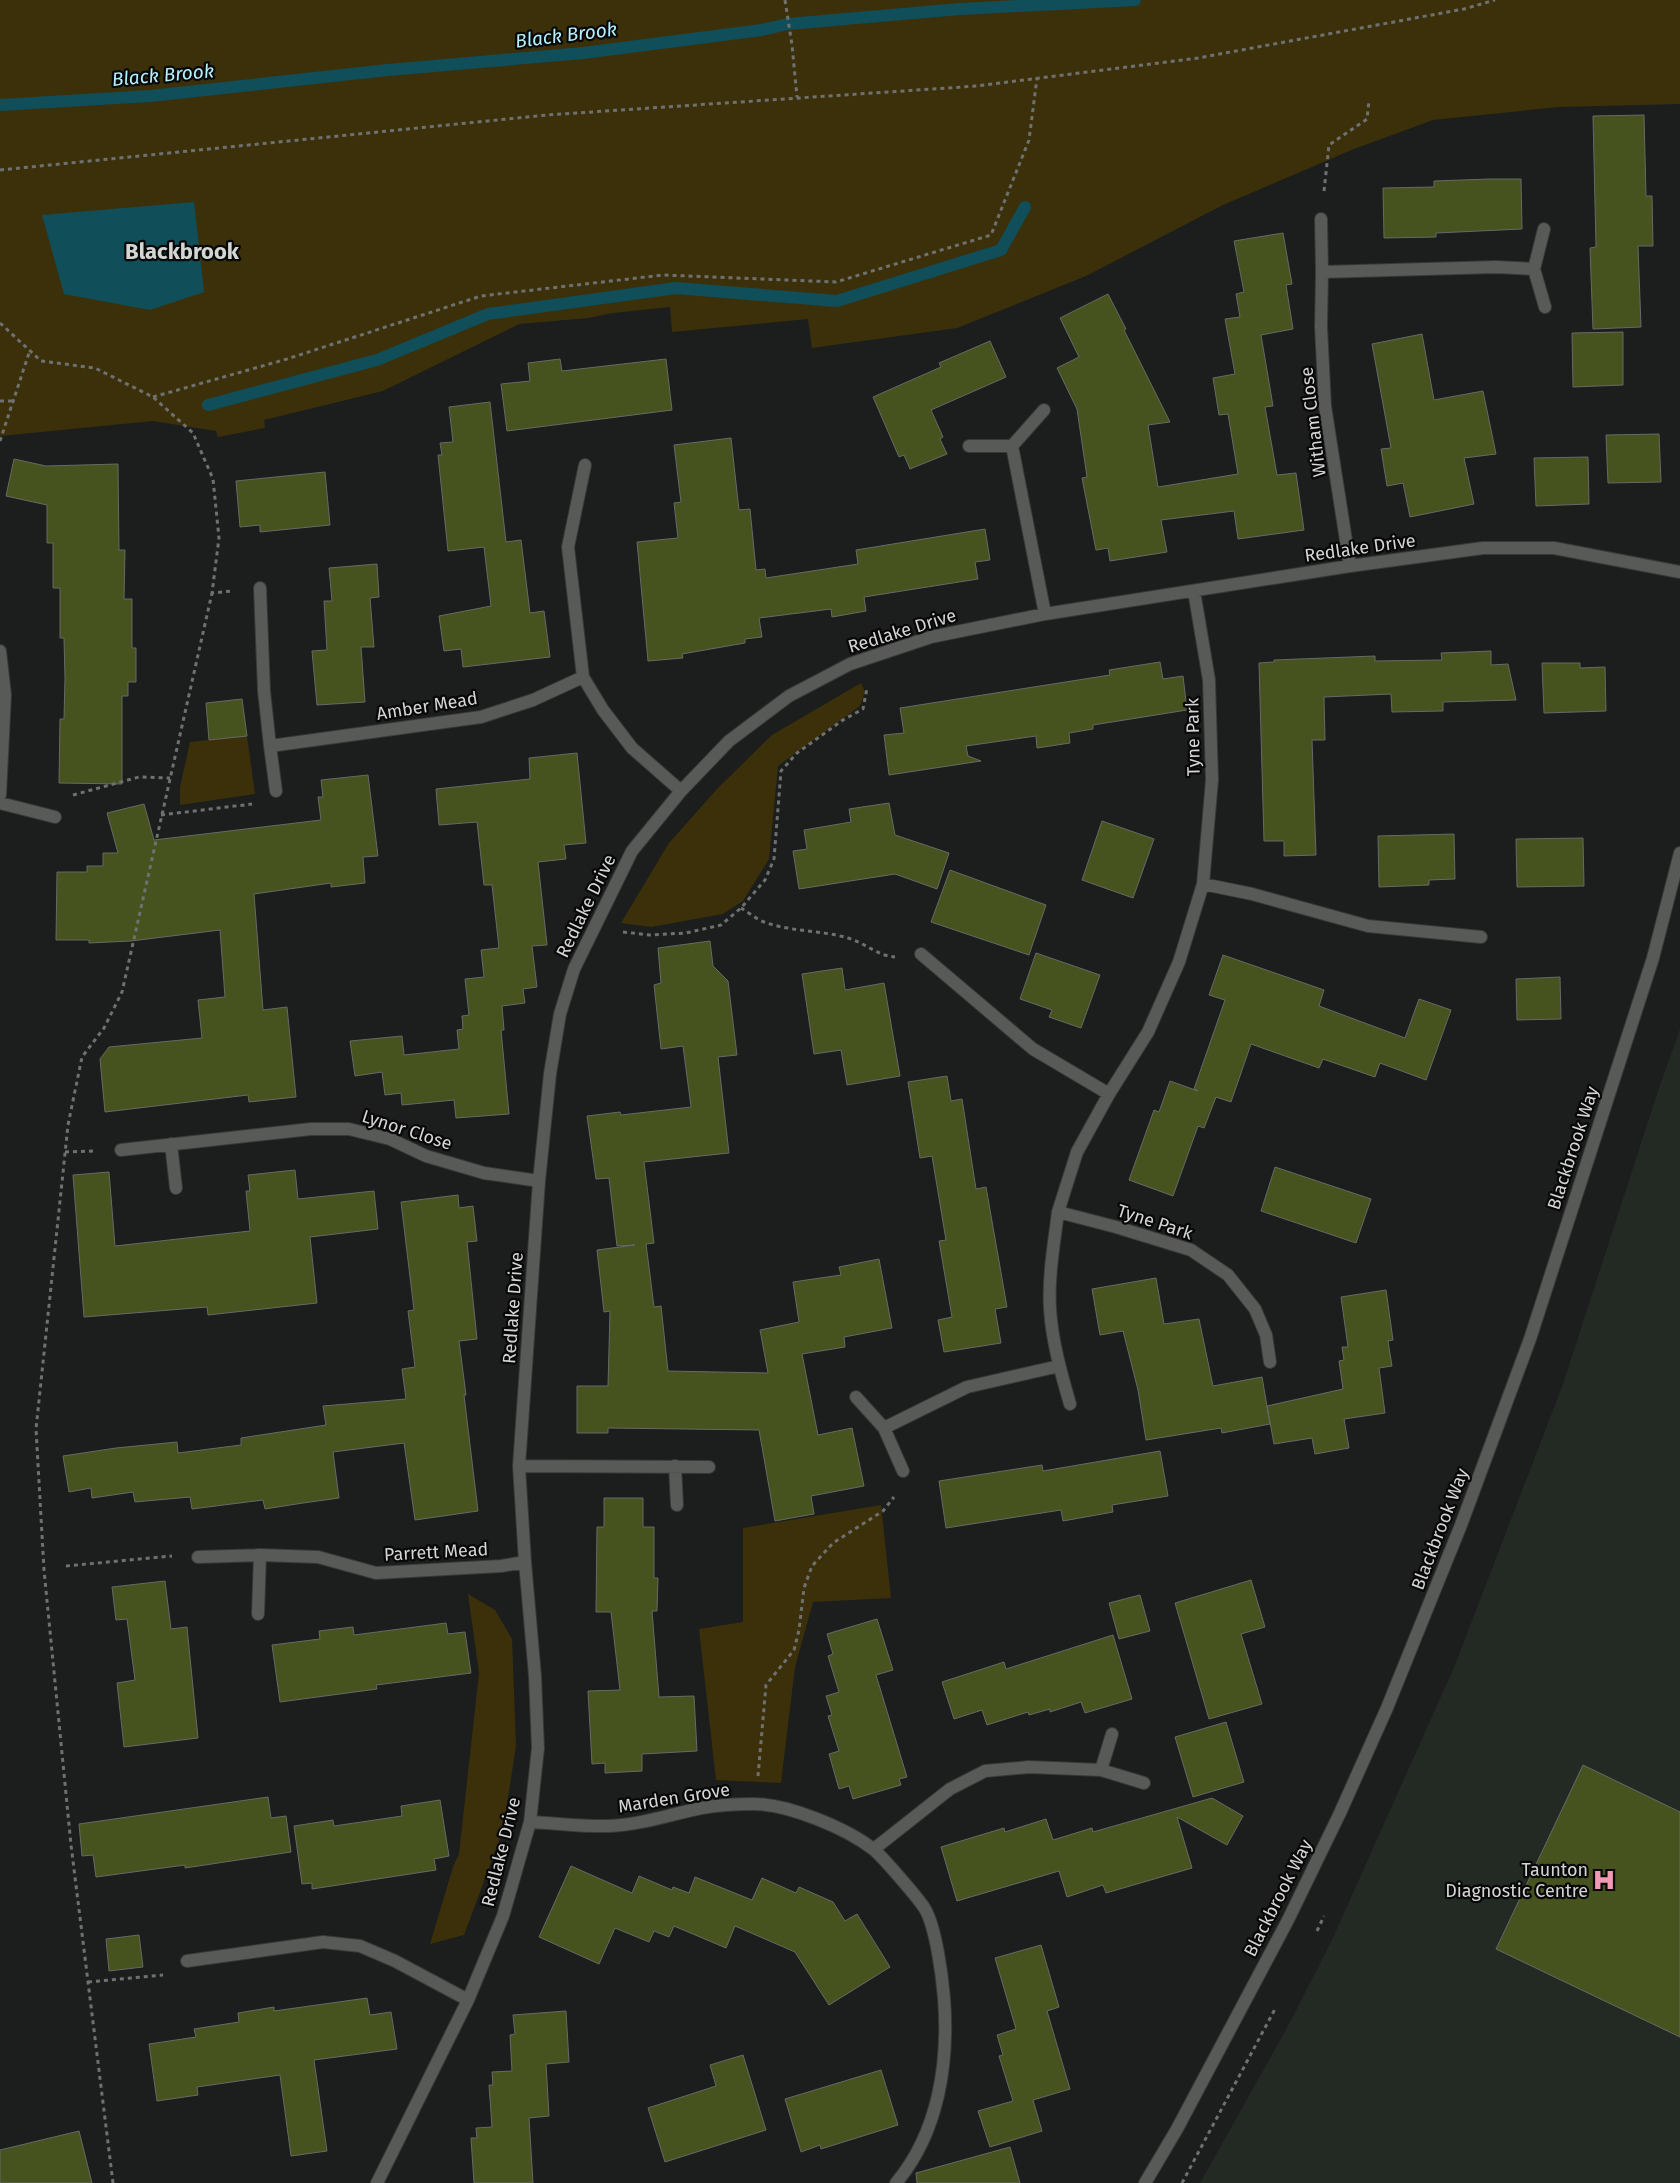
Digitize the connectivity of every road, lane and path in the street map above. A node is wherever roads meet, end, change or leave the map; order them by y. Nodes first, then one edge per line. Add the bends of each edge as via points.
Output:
1 (785, 0) edge
2 (1495, 0) edge
3 (1037, 78) junction
4 (797, 97) junction
5 (1370, 101) dead end
6 (0, 170) edge
7 (1321, 219) joint
8 (1544, 229) dead end
9 (1534, 269) junction
10 (1322, 272) junction
11 (1545, 307) dead end
12 (0, 323) edge
13 (30, 350) junction
14 (153, 397) junction
15 (0, 401) edge
16 (13, 401) junction
17 (1044, 410) dead end
18 (0, 441) edge
19 (968, 446) dead end
20 (1012, 446) junction
21 (585, 465) dead end
22 (1350, 566) junction
23 (1680, 572) edge
24 (260, 588) joint
25 (1194, 591) junction
26 (212, 593) junction
27 (1045, 614) junction
28 (0, 651) edge
29 (860, 661) junction
30 (584, 677) junction
31 (270, 746) junction
32 (170, 778) junction
33 (276, 791) joint
34 (681, 791) junction
35 (0, 795) edge
36 (0, 803) edge
37 (161, 815) junction
38 (55, 817) joint
39 (1680, 853) edge
40 (1203, 884) junction
41 (741, 908) junction
42 (597, 921) junction
43 (1481, 937) dead end
44 (921, 954) joint
45 (1109, 1094) junction
46 (171, 1144) junction
47 (120, 1150) dead end
48 (539, 1181) junction
49 (176, 1188) dead end
50 (1058, 1212) junction
51 (1270, 1362) dead end
52 (1059, 1366) junction
53 (856, 1398) dead end
54 (1070, 1404) dead end
55 (884, 1428) junction
56 (519, 1466) junction
57 (675, 1466) junction
58 (709, 1467) dead end
59 (903, 1471) joint
60 (677, 1505) dead end
61 (260, 1555) junction
62 (198, 1557) joint
63 (525, 1562) junction
64 (66, 1566) dead end
65 (258, 1614) dead end
66 (1112, 1734) dead end
67 (1101, 1770) junction
68 (1144, 1783) dead end
69 (755, 1804) junction
70 (530, 1822) junction
71 (874, 1849) junction
72 (187, 1960) joint
73 (88, 1982) junction
74 (468, 2000) junction
75 (113, 2183) edge
76 (377, 2183) edge
77 (896, 2183) edge
78 (1145, 2183) edge

1 - 4 path
2 - 3 path via 1464,9 1198,58
3 - 4 path via 977,86
3 - 14 path via 1029,140 991,236 836,282 663,275 481,296 287,359
4 - 6 path via 547,115
5 - 7 path via 1367,119 1329,145
7 - 10 street, Witham Close
8 - 9 street
9 - 10 street via 1496,267
9 - 11 street
10 - 22 street, Witham Close via 1321,327 1326,406
12 - 13 path
13 - 14 path via 42,361 95,368
13 - 16 path
14 - 26 path via 193,433 213,479 219,538
15 - 16 path
16 - 18 path
17 - 20 street
19 - 20 street
20 - 27 street
21 - 30 street via 568,547
22 - 23 street, Redlake Drive via 1483,548 1554,548
22 - 25 street, Redlake Drive
24 - 26 path
24 - 31 street via 264,691
25 - 27 street, Redlake Drive
25 - 40 street, Tyne Park via 1209,680 1212,780
26 - 32 path
27 - 29 street, Redlake Drive via 931,637
28 - 35 street via 5,695
29 - 34 street, Redlake Drive via 790,696 729,741
29 - 41 path via 867,685 863,709 797,753 781,771 774,859 765,880
30 - 31 street, Amber Mead via 534,700 481,716
30 - 34 street via 603,710 632,748
31 - 33 street
32 - 37 path
32 - 38 path via 139,777 69,796
33 - 37 path via 264,802
34 - 42 street, Redlake Drive via 632,851
36 - 38 street
37 - 73 path via 122,992 104,1028 82,1057 68,1125 36,1429 51,1645 70,1845
39 - 78 street, Blackbrook Way via 1653,958 1533,1329 1461,1525 1340,1814 1288,1920
40 - 43 street via 1368,926
40 - 45 street, Tyne Park via 1179,962 1148,1032
41 - 42 path via 721,924 686,933 650,935 621,932
41 - 44 path via 762,922 848,938 884,956 910,958
42 - 48 street, Redlake Drive via 574,968 560,1014
44 - 45 street via 1033,1049
45 - 50 street, Tyne Park via 1077,1152
46 - 47 street, Lynor Close
46 - 48 street, Lynor Close via 311,1129 349,1129 390,1139 426,1156 484,1173
46 - 49 street
48 - 56 street, Redlake Drive
50 - 51 street, Tyne Park via 1191,1250 1228,1276 1255,1309 1266,1335
50 - 52 street, Tyne Park via 1051,1265 1050,1309
52 - 54 street, Tyne Park
52 - 55 street via 967,1387
53 - 55 street
55 - 59 street
56 - 57 street
56 - 63 street, Redlake Drive
57 - 58 street
57 - 60 street
59 - 69 path via 896,1495 883,1511 834,1543 812,1566 804,1588 794,1650 766,1685
61 - 62 street, Parrett Mead
61 - 63 street, Parrett Mead via 318,1557 376,1573
61 - 65 street
62 - 64 path via 184,1555
63 - 70 street, Redlake Drive via 538,1748
66 - 67 street
67 - 68 street
67 - 71 street via 1029,1767 985,1772 950,1789
69 - 70 street, Marden Grove via 703,1808 656,1820 609,1826
69 - 71 street, Marden Grove via 784,1808 830,1824
70 - 74 street, Redlake Drive via 503,1916
71 - 77 street, Marden Grove via 925,1910 937,1946 946,2030 940,2086 928,2133
72 - 73 path via 166,1975
72 - 74 street via 323,1942 360,1946 395,1960
73 - 75 path
74 - 76 street, Redlake Drive

